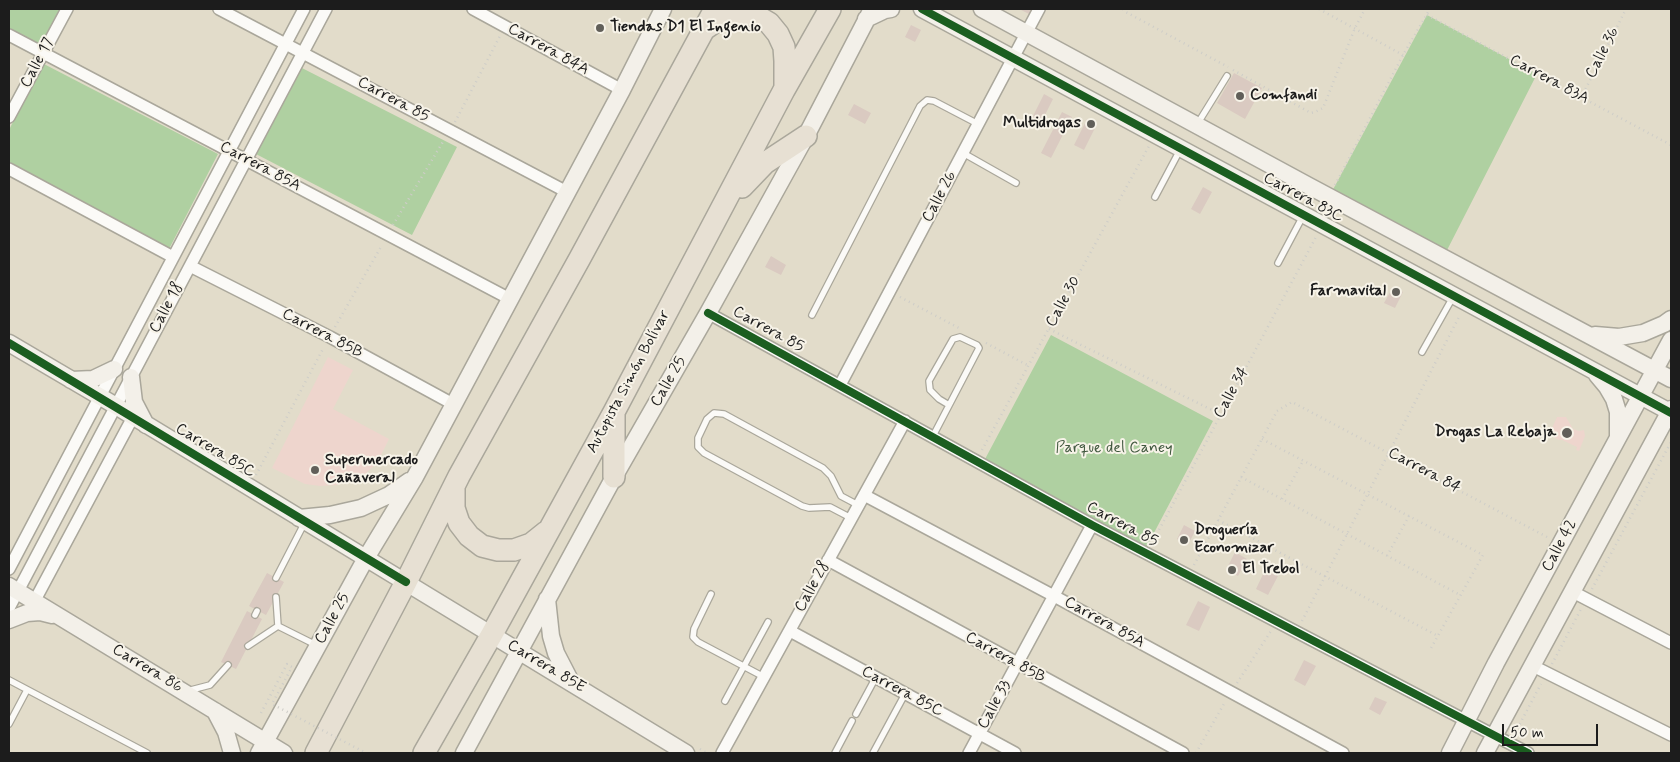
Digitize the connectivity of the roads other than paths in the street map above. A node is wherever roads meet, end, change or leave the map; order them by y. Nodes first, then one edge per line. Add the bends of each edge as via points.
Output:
1 (68, 9) edge
2 (219, 9) edge
3 (304, 9) edge
4 (326, 9) edge
5 (474, 9) edge
6 (663, 9) edge
7 (714, 9) edge
8 (830, 9) edge
9 (891, 9) edge
10 (922, 9) edge
11 (982, 9) edge
12 (1039, 9) edge
13 (869, 14) edge
14 (703, 30) junction
15 (1026, 33) junction
16 (9, 34) edge
17 (286, 44) junction
18 (44, 53) junction
19 (302, 53) junction
20 (1013, 58) junction
21 (1227, 76) dead end
22 (622, 90) junction
23 (784, 90) junction
24 (9, 117) edge
25 (978, 124) junction
26 (1197, 125) junction
27 (806, 136) junction
28 (1181, 148) junction
29 (229, 151) junction
30 (963, 153) junction
31 (246, 160) junction
32 (9, 169) edge
33 (1016, 183) dead end
34 (1309, 186) junction
35 (567, 192) junction
36 (1155, 197) dead end
37 (1299, 212) junction
38 (718, 217) junction
39 (1368, 218) junction
40 (1355, 242) junction
41 (173, 257) junction
42 (1278, 263) dead end
43 (190, 266) junction
44 (1454, 295) junction
45 (510, 299) junction
46 (708, 313) junction
47 (812, 314) dead end
48 (1671, 319) edge
49 (1574, 328) junction
50 (1671, 340) edge
51 (9, 344) edge
52 (1422, 352) dead end
53 (1587, 368) junction
54 (114, 369) junction
55 (1655, 371) junction
56 (131, 377) junction
57 (1671, 379) edge
58 (71, 380) junction
59 (840, 385) junction
60 (1641, 396) junction
61 (100, 397) junction
62 (453, 404) junction
63 (949, 404) junction
64 (116, 406) junction
65 (1671, 411) edge
66 (614, 412) junction
67 (140, 421) junction
68 (905, 421) junction
69 (932, 436) junction
70 (1618, 439) junction
71 (458, 476) junction
72 (414, 477) junction
73 (614, 477) junction
74 (861, 500) junction
75 (851, 518) junction
76 (302, 520) junction
77 (1092, 525) junction
78 (550, 529) junction
79 (366, 558) junction
80 (828, 560) junction
81 (9, 569) edge
82 (276, 578) dead end
83 (406, 582) junction
84 (13, 589) edge
85 (1573, 592) junction
86 (711, 594) dead end
87 (1054, 596) junction
88 (276, 597) dead end
89 (547, 598) junction
90 (34, 602) junction
91 (9, 608) edge
92 (60, 618) junction
93 (9, 620) edge
94 (768, 622) dead end
95 (278, 626) junction
96 (790, 631) junction
97 (492, 634) junction
98 (1671, 643) edge
99 (248, 646) dead end
100 (318, 646) junction
101 (518, 651) junction
102 (1017, 664) junction
103 (228, 665) dead end
104 (1533, 666) junction
105 (745, 667) junction
106 (764, 677) junction
107 (876, 678) junction
108 (9, 680) edge
109 (571, 682) junction
110 (27, 690) junction
111 (185, 692) junction
112 (905, 693) junction
113 (725, 701) dead end
114 (214, 709) junction
115 (856, 714) dead end
116 (852, 721) dead end
117 (1468, 721) junction
118 (9, 724) edge
119 (980, 733) junction
120 (1671, 735) edge
121 (1494, 736) junction
122 (262, 747) edge
123 (144, 752) edge
124 (232, 753) edge
125 (284, 753) edge
126 (316, 753) edge
127 (424, 753) edge
128 (464, 753) edge
129 (686, 753) edge
130 (722, 753) edge
131 (835, 753) edge
132 (872, 753) edge
133 (969, 753) edge
134 (1015, 753) edge
135 (1183, 753) edge
136 (1343, 753) edge
137 (1450, 753) edge
138 (1485, 753) edge
139 (1528, 753) edge

1 - 18 street, Calle 17
2 - 17 street, Carrera 85
3 - 17 street, Calle 18
4 - 19 street, Calle 18
5 - 22 street, Carrera 84A
6 - 22 street, Calle 25
7 - 14 highway
8 - 23 highway, Autopista Simón Bolívar
9 - 13 street
10 - 20 street, Carrera 83C
11 - 15 street, Carrera 83C
12 - 15 street, Calle 26
13 - 27 street, Calle 25
14 - 23 highway via 722,17 736,13 757,16 770,23 785,54
14 - 71 highway
15 - 20 street, Calle 26
15 - 26 street, Carrera 83C
16 - 18 street, Carrera 85A
17 - 19 street, Carrera 85
17 - 29 street, Calle 18
18 - 24 street, Calle 17
18 - 29 street, Carrera 85A
19 - 31 street, Calle 18
19 - 35 street, Carrera 85
20 - 25 street, Calle 26
20 - 28 street, Carrera 83C
21 - 26 lane
22 - 35 street, Calle 25
23 - 38 highway, Autopista Simón Bolívar
25 - 30 street, Calle 26
25 - 47 lane via 934,100 927,100 920,106
26 - 34 street, Carrera 83C
27 - 38 highway via 765,163
27 - 46 street, Calle 25
28 - 36 lane
28 - 37 street, Carrera 83C
29 - 31 street, Carrera 85A
29 - 41 street, Calle 18
30 - 33 lane
30 - 59 street, Calle 26
31 - 43 street, Calle 18
31 - 45 street, Carrera 85A
32 - 41 street
34 - 37 street via 1313,194 1311,203
34 - 39 street, Carrera 83C
35 - 45 street, Calle 25
37 - 40 street, Carrera 83C
37 - 42 lane
38 - 66 highway, Autopista Simón Bolívar
39 - 40 street via 1360,218 1352,225 1350,232
39 - 49 street, Carrera 83C
40 - 44 street, Carrera 83C
41 - 54 street, Calle 18
43 - 56 street, Calle 18
43 - 62 street, Carrera 85B
44 - 52 lane
44 - 53 street, Carrera 83C
45 - 62 street, Calle 25
46 - 59 street, Carrera 85
46 - 73 street, Calle 25
48 - 49 street via 1643,333 1620,337 1596,335
49 - 55 street, Carrera 83C
50 - 55 street, Calle 42
51 - 58 street, Carrera 85C
53 - 60 street, Carrera 83C
53 - 70 street via 1614,399 1618,412
54 - 58 street via 93,379
54 - 61 street, Calle 18
55 - 57 street, Carrera 83C
55 - 60 street, Calle 42
56 - 64 street, Calle 18
56 - 67 street via 131,390
58 - 61 street, Carrera 85C
59 - 68 street, Carrera 85
60 - 65 street, Carrera 83C
60 - 70 street, Calle 42
61 - 64 street, Carrera 85C
61 - 81 street, Calle 18
62 - 72 street, Calle 25
63 - 63 lane via 930,390 929,381 953,339 960,337 979,348
63 - 69 lane
64 - 67 street, Carrera 85C
64 - 84 street, Calle 18
65 - 85 street, Calle 42
66 - 73 highway
66 - 78 highway, Autopista Simón Bolívar
67 - 76 street, Carrera 85C
67 - 90 street
68 - 69 street, Carrera 85
68 - 74 street, Calle 28
69 - 77 street, Carrera 85
70 - 117 street, Calle 42 via 1496,663
71 - 78 highway via 454,508 463,530 475,542 490,549 514,550 531,544
71 - 83 highway
72 - 76 street via 389,495 361,508
72 - 79 street, Calle 25
73 - 89 street, Calle 25
74 - 75 street, Calle 28
74 - 75 lane via 841,496 823,468 724,414 714,413 707,419 698,438 698,447 704,454 802,506 830,507
74 - 87 street, Carrera 85A
75 - 80 street, Calle 28
76 - 79 street, Carrera 85C
76 - 82 lane
77 - 87 street, Calle 33
77 - 117 street, Carrera 85
78 - 97 highway, Autopista Simón Bolívar
79 - 83 street, Carrera 85C
79 - 100 street, Calle 25
80 - 96 street, Calle 28
80 - 102 street, Carrera 85B
83 - 97 street, Carrera 85E
83 - 126 highway
84 - 90 street, Carrera 86
84 - 91 street, Calle 18
85 - 98 street
85 - 104 street, Calle 42
86 - 105 lane via 693,637
87 - 102 street, Calle 33
87 - 136 street, Carrera 85A
88 - 95 lane
89 - 101 street, Calle 25
89 - 109 street via 551,636
90 - 92 street, Carrera 86
92 - 93 street via 34,612
92 - 111 street, Carrera 86
94 - 105 lane
95 - 99 lane
95 - 100 lane
96 - 106 street, Calle 28
96 - 107 street, Carrera 85C
97 - 101 street, Carrera 85E
97 - 127 highway, Autopista Simón Bolívar
100 - 122 street, Calle 25
101 - 109 street, Carrera 85E
101 - 128 street, Calle 25
102 - 119 street, Calle 33
102 - 135 street, Carrera 85B
103 - 111 lane via 210,685
104 - 120 street
104 - 121 street, Calle 42
105 - 106 lane
105 - 113 lane
106 - 130 street, Calle 28
107 - 112 street, Carrera 85C
107 - 115 lane
108 - 110 lane
109 - 129 street, Carrera 85E
110 - 118 lane
110 - 123 lane
111 - 114 street, Carrera 86
112 - 119 street, Carrera 85C
112 - 132 lane
114 - 122 street, Carrera 86
114 - 124 street
116 - 131 lane
117 - 121 street, Carrera 85
117 - 137 street, Calle 42
119 - 133 street, Calle 33
119 - 134 street, Carrera 85C
121 - 138 street, Calle 42
121 - 139 street, Carrera 85
122 - 125 street, Carrera 86

